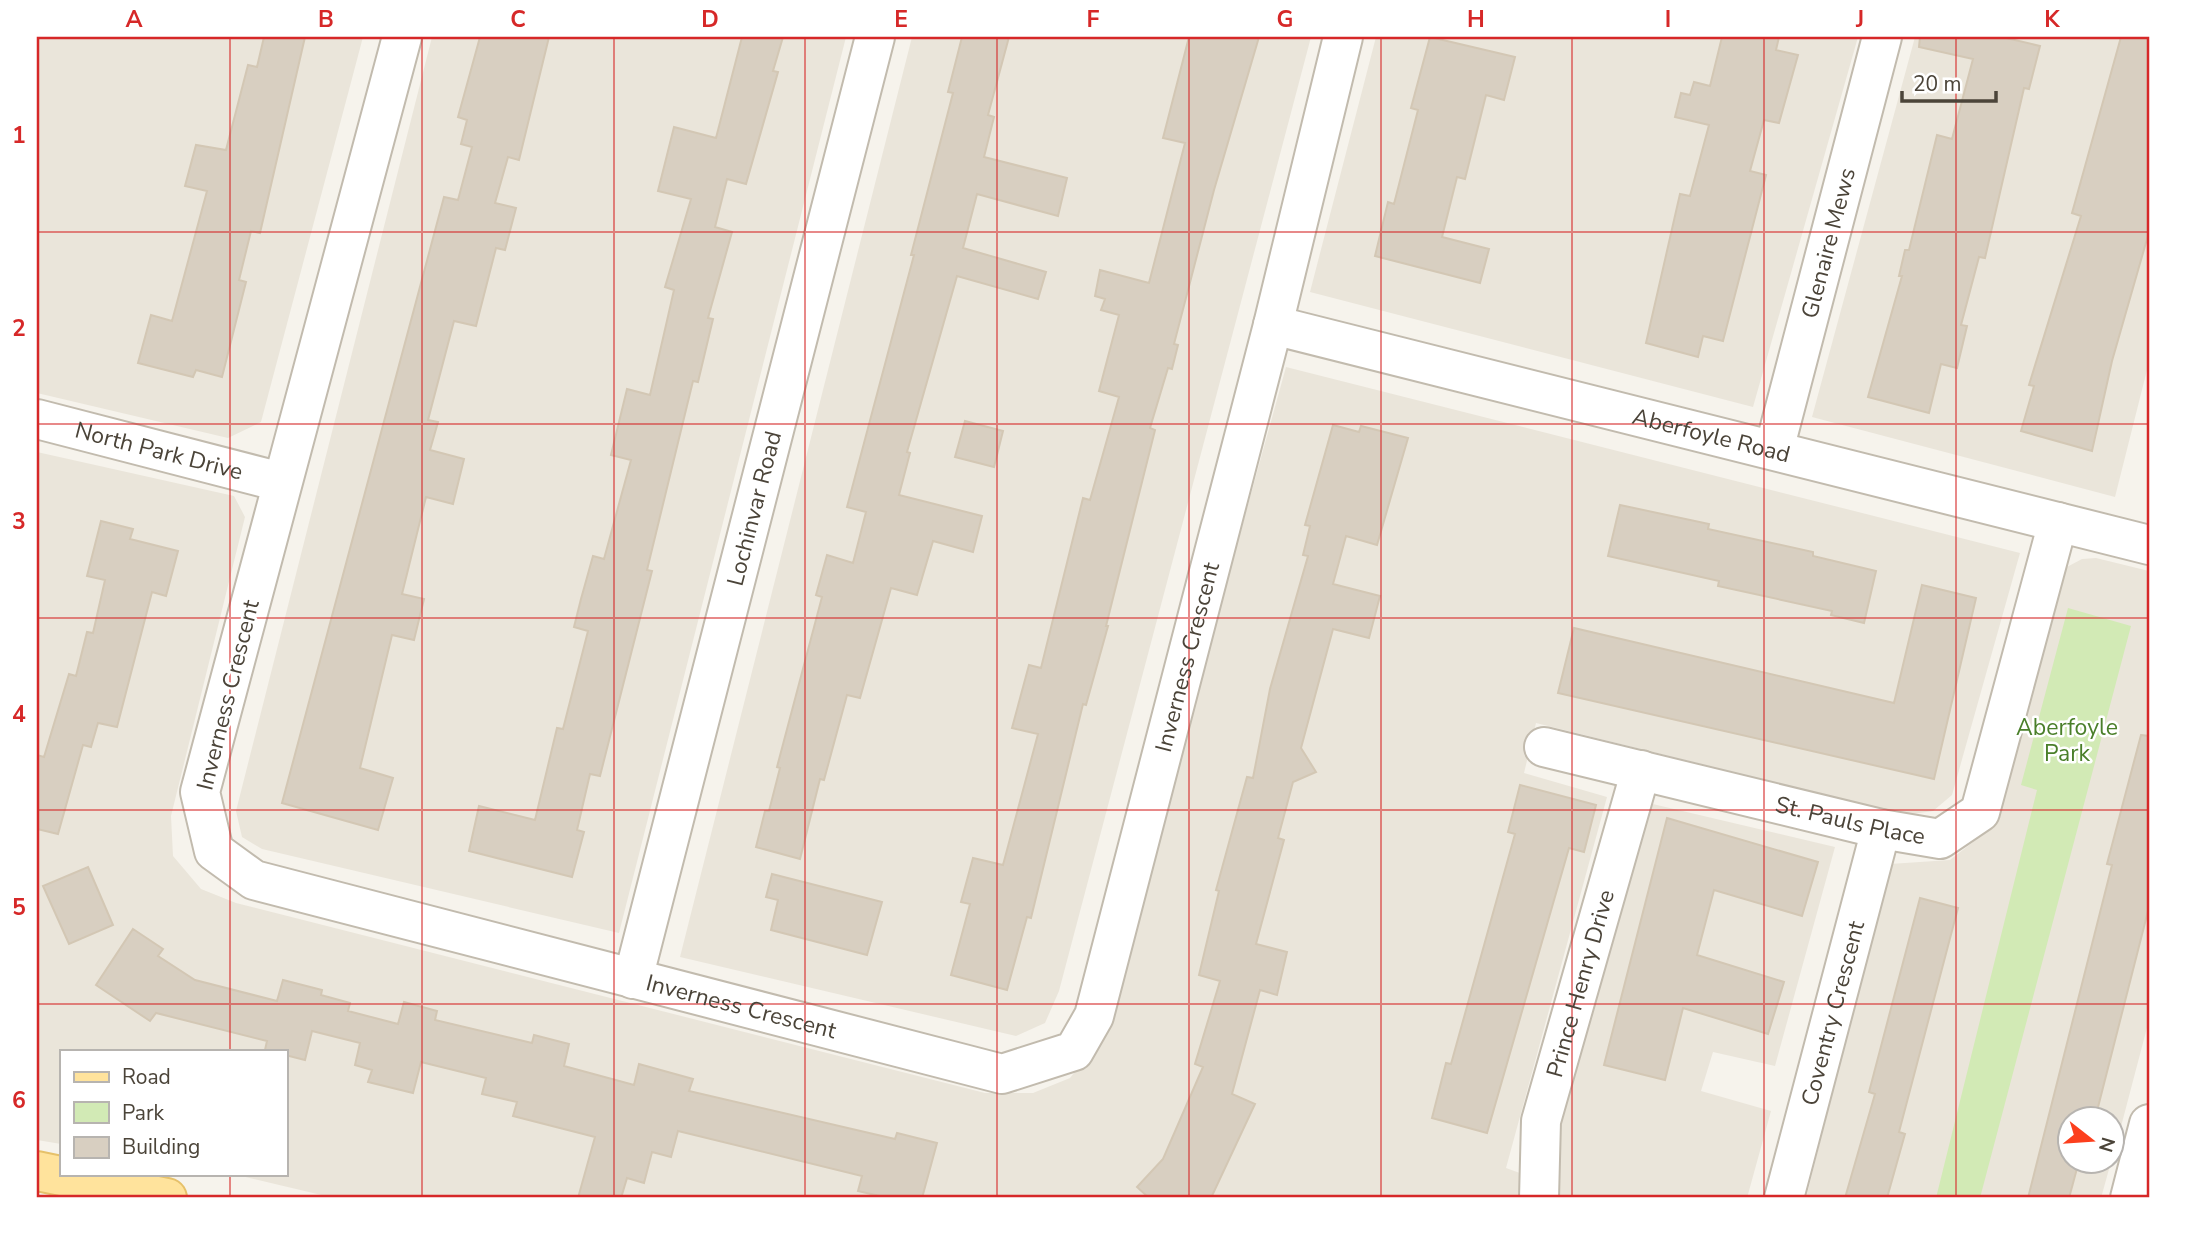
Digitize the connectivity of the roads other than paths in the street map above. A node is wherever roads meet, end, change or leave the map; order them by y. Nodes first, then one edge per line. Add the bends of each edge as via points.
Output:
1 (402, 37) edge
2 (875, 37) edge
3 (1343, 37) edge
4 (1882, 37) edge
5 (1273, 325) junction
6 (37, 419) edge
7 (1774, 450) junction
8 (281, 482) junction
9 (2058, 522) junction
10 (2148, 539) edge
11 (1544, 747) dead end
12 (1641, 770) junction
13 (1881, 830) junction
14 (633, 979) junction
15 (2149, 1124) edge
16 (37, 1171) edge
17 (60, 1176) edge
18 (61, 1176) edge
19 (2138, 1186) edge
20 (167, 1198) edge
21 (1539, 1198) edge
22 (1784, 1198) edge

1 - 8 street, Inverness Crescent
2 - 14 street, Lochinvar Road
3 - 5 street, Inverness Crescent
4 - 7 street, Glenaire Mews
5 - 7 street, Aberfoyle Road
5 - 14 street, Inverness Crescent via 1094,1016 1074,1051 1002,1074
6 - 8 street, North Park Drive
7 - 9 street, Aberfoyle Road
8 - 14 street, Inverness Crescent via 200,792 214,851 254,880
9 - 10 street, Aberfoyle Road
9 - 13 street, St. Pauls Place via 1979,812 1940,839
11 - 12 street, St. Pauls Place
12 - 13 street, St. Pauls Place
12 - 21 street, Prince Henry Drive via 1541,1121
13 - 22 street, Coventry Crescent
15 - 19 street
16 - 17 main road
18 - 20 main road

